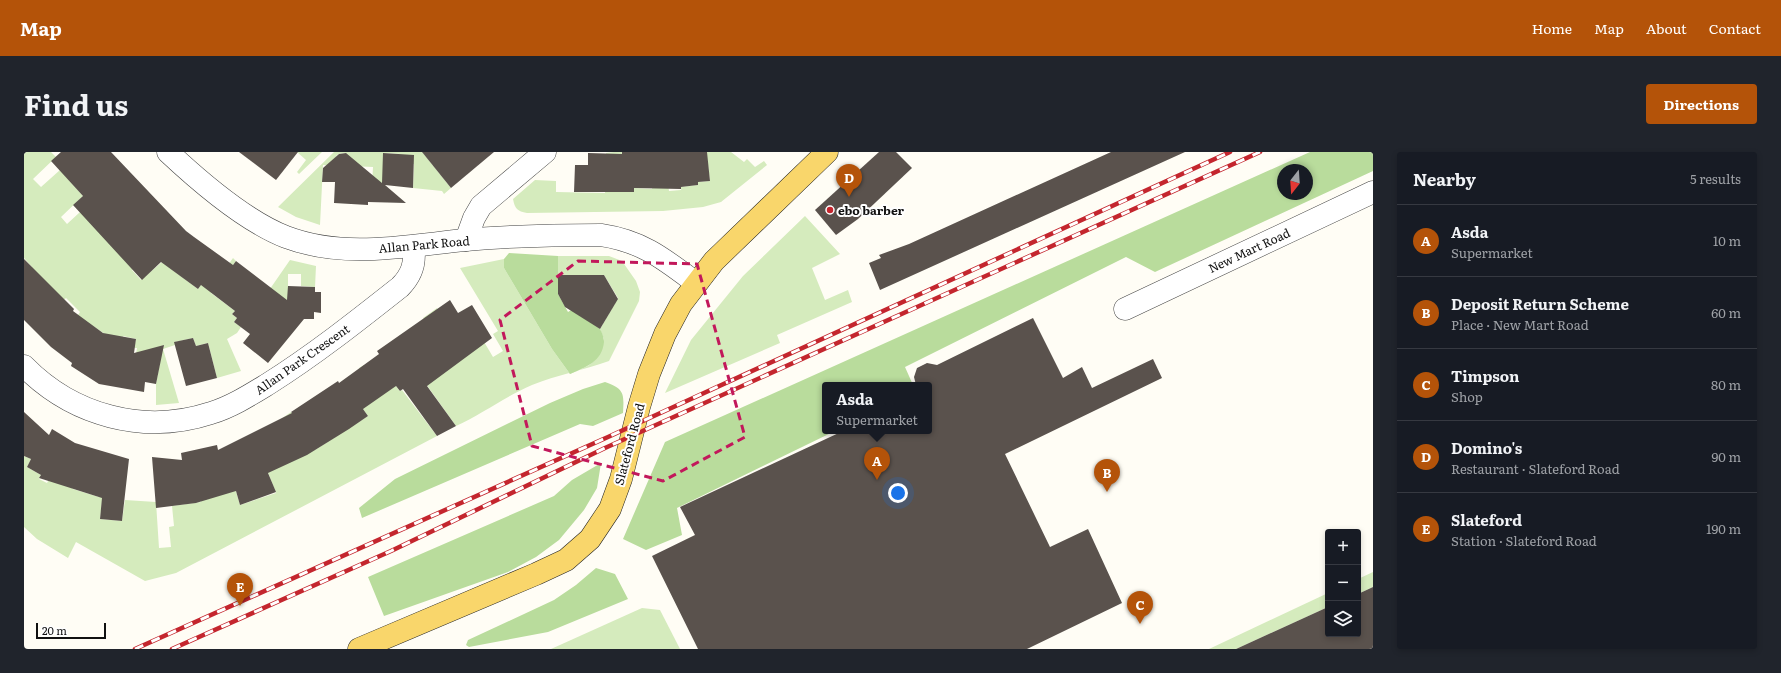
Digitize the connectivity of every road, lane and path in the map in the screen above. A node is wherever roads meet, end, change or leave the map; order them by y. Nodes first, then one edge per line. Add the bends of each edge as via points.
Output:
1 (168, 152) edge
2 (545, 152) edge
3 (827, 152) edge
4 (1373, 192) edge
5 (466, 240) junction
6 (413, 246) junction
7 (696, 283) junction
8 (1125, 309) dead end
9 (24, 366) edge
10 (359, 649) edge

1 - 6 street, Allan Park Road via 196,177 260,225 286,237 320,247 342,249
2 - 5 street via 481,206
3 - 7 main road, Slateford Road via 722,254
4 - 8 street, New Mart Road
5 - 6 street, Allan Park Road
5 - 7 street, Allan Park Road via 561,235 612,237 633,242 650,250
6 - 9 street, Allan Park Crescent via 412,271 400,287 285,374 232,405 212,413 162,422 108,417 64,398 48,388
7 - 10 main road, Slateford Road via 672,319 656,356 639,407 622,479 610,509 590,539 566,560

